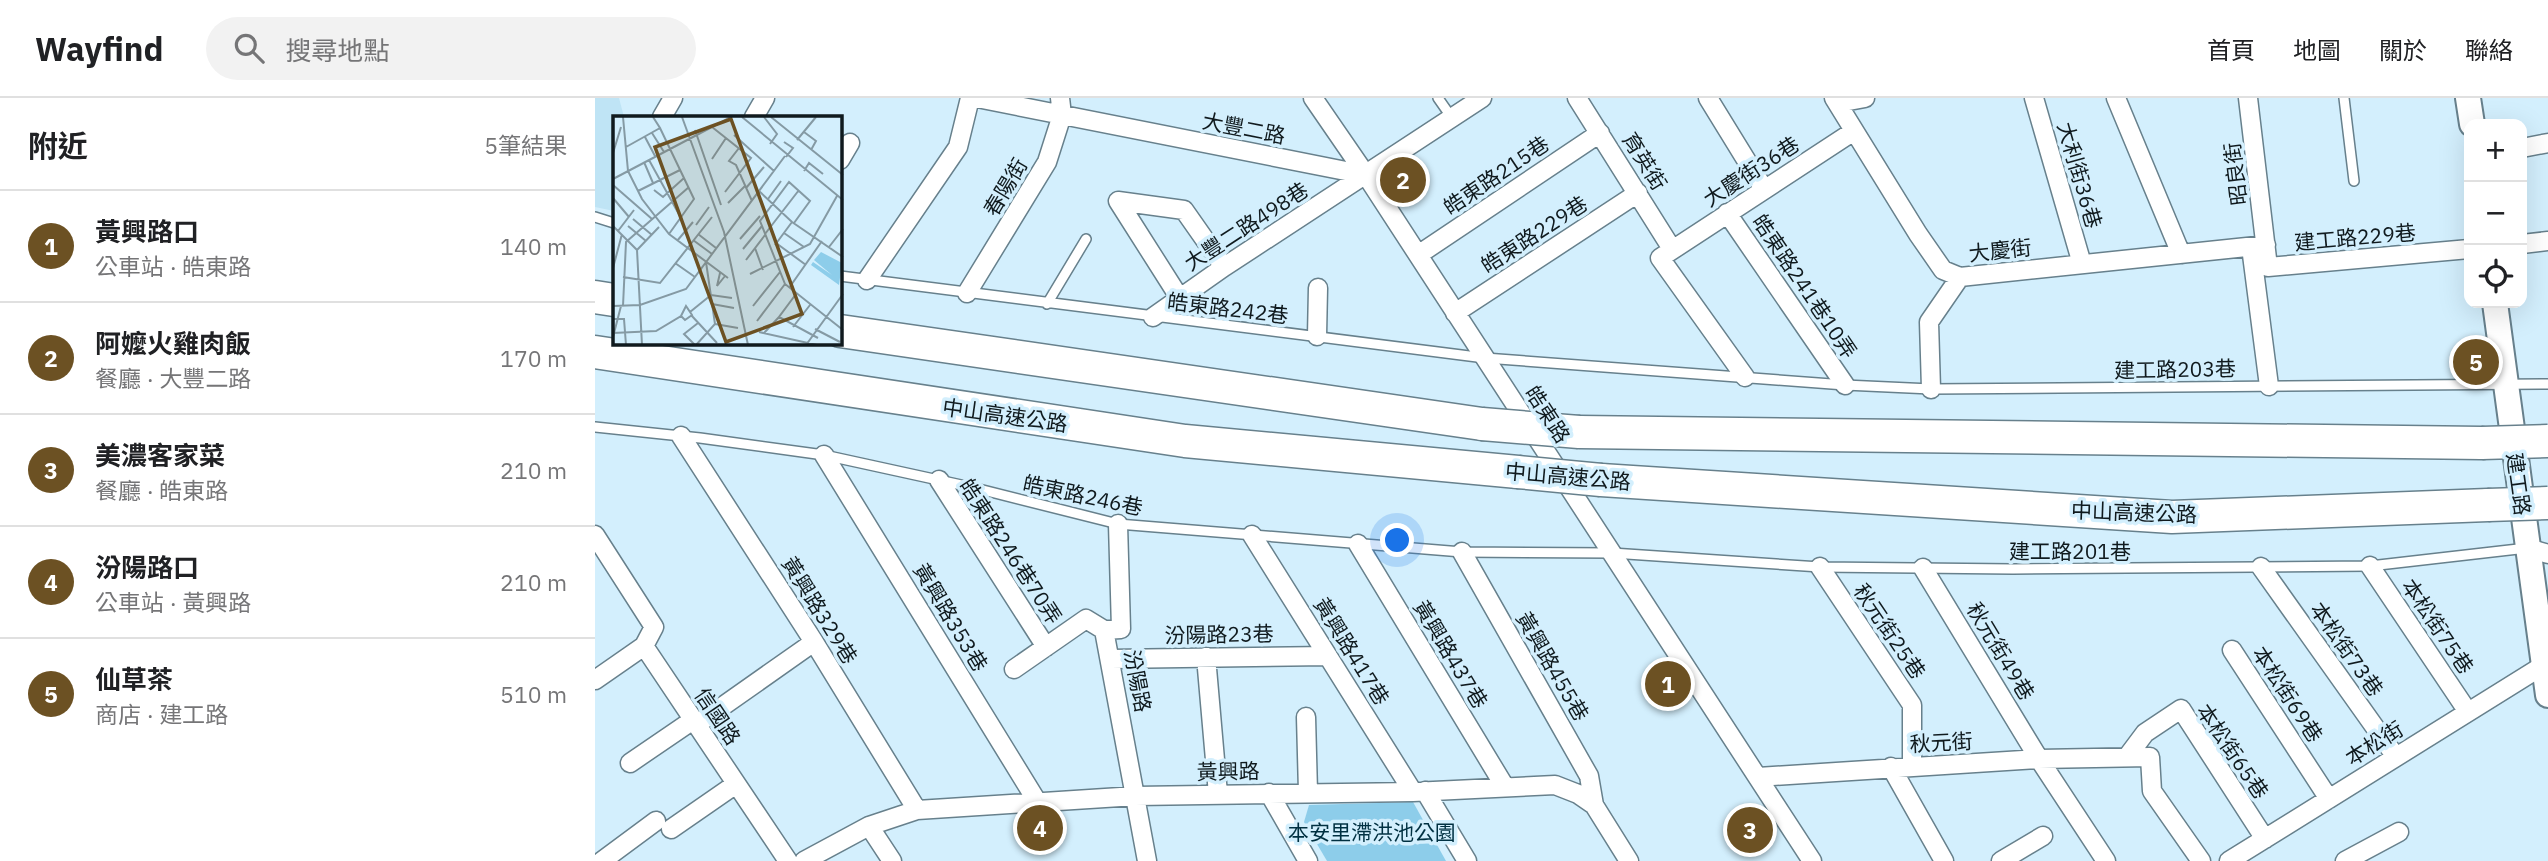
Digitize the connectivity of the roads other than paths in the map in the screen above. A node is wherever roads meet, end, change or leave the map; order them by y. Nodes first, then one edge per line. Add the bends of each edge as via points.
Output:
1 (673, 98) edge
2 (765, 98) edge
3 (970, 98) edge
4 (977, 98) edge
5 (1313, 98) edge
6 (1438, 98) edge
7 (1482, 98) edge
8 (1577, 98) edge
9 (1709, 98) edge
10 (1865, 98) edge
11 (2034, 98) edge
12 (2116, 98) edge
13 (2248, 98) edge
14 (2344, 98) edge
15 (2468, 98) edge
16 (1836, 101) edge
17 (1061, 107) edge
18 (663, 116) edge
19 (755, 116) edge
20 (1452, 118) junction
21 (2471, 119) edge
22 (1854, 131) junction
23 (1600, 133) junction
24 (850, 143) dead end
25 (2548, 143) edge
26 (2527, 147) edge
27 (842, 157) edge
28 (1366, 175) junction
29 (2354, 181) dead end
30 (1764, 189) junction
31 (1638, 193) junction
32 (1727, 213) junction
33 (595, 217) edge
34 (613, 223) edge
35 (1086, 239) dead end
36 (2548, 241) edge
37 (2527, 243) edge
38 (2258, 246) junction
39 (1672, 249) junction
40 (2464, 249) edge
41 (2181, 254) junction
42 (1418, 256) junction
43 (2082, 264) junction
44 (1224, 267) junction
45 (842, 276) edge
46 (1960, 277) junction
47 (867, 280) junction
48 (1318, 288) dead end
49 (967, 293) junction
50 (595, 297) edge
51 (1179, 297) junction
52 (613, 300) edge
53 (1047, 304) junction
54 (2496, 308) edge
55 (1455, 313) junction
56 (1153, 317) junction
57 (842, 331) edge
58 (1317, 336) junction
59 (595, 352) edge
60 (1485, 358) junction
61 (1745, 377) junction
62 (2548, 384) edge
63 (1845, 385) junction
64 (2506, 385) junction
65 (2269, 386) junction
66 (1931, 389) junction
67 (595, 427) edge
68 (681, 436) junction
69 (2548, 441) edge
70 (824, 455) junction
71 (939, 480) junction
72 (2548, 503) edge
73 (1118, 524) junction
74 (1252, 535) junction
75 (1359, 544) junction
76 (598, 547) edge
77 (2541, 550) edge
78 (1462, 552) junction
79 (1612, 553) junction
80 (2369, 566) junction
81 (1820, 567) junction
82 (2261, 567) junction
83 (1923, 568) junction
84 (1104, 630) junction
85 (814, 642) junction
86 (644, 646) junction
87 (1046, 647) junction
88 (2232, 650) dead end
89 (1328, 656) junction
90 (1206, 657) junction
91 (1111, 659) junction
92 (2544, 665) junction
93 (1014, 669) dead end
94 (595, 680) edge
95 (2548, 695) edge
96 (2468, 712) junction
97 (1306, 717) dead end
98 (695, 722) junction
99 (2127, 757) junction
100 (2396, 757) junction
101 (2039, 759) junction
102 (630, 764) dead end
103 (1912, 766) junction
104 (1891, 767) junction
105 (1758, 777) junction
106 (736, 784) junction
107 (1505, 788) junction
108 (1419, 791) junction
109 (1308, 792) junction
110 (1269, 793) junction
111 (1218, 794) junction
112 (1136, 796) junction
113 (2329, 799) junction
114 (1038, 803) junction
115 (1594, 805) junction
116 (917, 810) junction
117 (869, 826) junction
118 (2399, 832) dead end
119 (2043, 836) dead end
120 (2265, 839) junction
121 (602, 861) edge
122 (788, 861) edge
123 (804, 861) edge
124 (892, 861) edge
125 (1147, 861) edge
126 (1308, 861) edge
127 (1467, 861) edge
128 (1629, 861) edge
129 (1812, 861) edge
130 (1944, 861) edge
131 (2001, 861) edge
132 (2106, 861) edge
133 (2201, 861) edge
134 (2229, 861) edge
135 (2345, 861) edge

1 - 18 street
2 - 19 street
3 - 47 street via 958,147
4 - 17 street, 大豐二路
5 - 28 street, 皓東路
6 - 20 lane
7 - 20 street
8 - 23 street, 育英街
9 - 30 street
10 - 16 street
11 - 43 street, 大利街36巷
12 - 41 street
13 - 38 street, 昭良街
14 - 29 lane
15 - 21 street
16 - 22 street, 大慶街
17 - 28 street, 大豐二路
17 - 49 street, 春陽街 via 1047,162
20 - 28 street
22 - 30 street, 大慶街36巷
22 - 46 street, 大慶街 via 1943,270
23 - 31 street, 育英街
23 - 42 street, 皓東路215巷
24 - 27 street
25 - 26 street
28 - 42 street, 皓東路
28 - 44 street, 大豐二路498巷
30 - 32 street, 大慶街36巷
31 - 39 street, 育英街
31 - 55 street, 皓東路229巷
32 - 39 street, 大慶街36巷
32 - 63 street, 皓東路241巷10弄
33 - 34 lane
35 - 53 lane
36 - 37 street
38 - 40 street, 建工路229巷 via 2268,267
38 - 41 street, 大慶街
38 - 65 street, 昭良街
39 - 61 street via 1660,258
41 - 43 street, 大慶街
42 - 55 street, 皓東路
43 - 46 street, 大慶街
44 - 51 street, 大豐二路498巷
44 - 51 street via 1184,210 1118,201
45 - 47 lane, 皓東路242巷
46 - 66 street via 1929,322
47 - 49 lane, 皓東路242巷
48 - 58 street
49 - 53 lane, 皓東路242巷
50 - 52 highway
51 - 56 street, 大豐二路498巷
53 - 56 lane, 皓東路242巷
54 - 64 street, 建工路
55 - 60 street, 皓東路
56 - 58 lane, 皓東路242巷
57 - 69 highway, bridge via 1482,424 1579,432
58 - 60 lane, 皓東路242巷
59 - 72 highway, 中山高速公路, bridge via 1185,440 1601,480 2172,516
60 - 61 lane, 皓東路242巷
60 - 79 street, 皓東路
61 - 63 lane, 建工路203巷
62 - 64 lane, 建工路203巷
63 - 66 lane, 建工路203巷
64 - 65 lane, 建工路203巷
64 - 77 street, 建工路
65 - 66 lane, 建工路203巷
67 - 68 lane, 皓東路246巷
68 - 70 lane, 皓東路246巷
68 - 85 street, 黃興路329巷
70 - 71 lane, 皓東路246巷
70 - 114 street, 黃興路353巷
71 - 73 lane, 皓東路246巷
71 - 87 street, 皓東路246巷70弄
73 - 74 lane, 皓東路246巷
73 - 84 street, 汾陽路 via 1121,629
74 - 75 lane, 皓東路246巷
74 - 89 street, 黃興路417巷
75 - 78 lane, 皓東路246巷
75 - 107 street, 黃興路437巷
76 - 86 street via 654,627
77 - 80 lane, 建工路201巷
77 - 92 street, 建工路
78 - 79 lane, 皓東路246巷
78 - 115 street, 黃興路455巷 via 1589,776
79 - 81 lane, 建工路201巷
79 - 105 street, 皓東路
80 - 82 lane, 建工路201巷
80 - 96 street, 本松街75巷
81 - 83 lane, 建工路201巷
81 - 103 street, 秋元街25巷 via 1912,705
82 - 83 lane, 建工路201巷
82 - 100 street, 本松街73巷
83 - 101 street, 秋元街49巷
84 - 87 street, 皓東路246巷70弄 via 1086,619
84 - 91 street, 汾陽路
85 - 98 street
85 - 116 street, 黃興路329巷
86 - 94 street
86 - 98 street, 信國路
87 - 93 street, 皓東路246巷70弄
88 - 113 street, 本松街69巷
89 - 90 street, 汾陽路23巷
89 - 108 street, 黃興路417巷
90 - 91 street, 汾陽路23巷
90 - 111 street
91 - 112 street, 汾陽路
92 - 95 street, 建工路
92 - 96 street, 本松街
96 - 100 street, 本松街
97 - 109 street
98 - 102 street
98 - 106 street, 信國路
99 - 101 street, 秋元街
99 - 120 street, 本松街65巷 via 2145,733 2181,709
99 - 133 street via 2150,757 2152,791
100 - 113 street, 本松街
101 - 103 street, 秋元街
101 - 132 street
103 - 104 street, 秋元街
104 - 105 street, 秋元街
104 - 130 street
105 - 129 street, 皓東路
106 - 121 street
106 - 122 street, 信國路
107 - 108 street, 黃興路
107 - 115 street, 黃興路 via 1555,785
108 - 109 street, 黃興路
108 - 127 street, 黃興路417巷
109 - 110 street, 黃興路
110 - 111 street, 黃興路
110 - 126 street
111 - 112 street, 黃興路
112 - 114 street, 黃興路
112 - 125 street, 汾陽路
113 - 120 street, 本松街
114 - 116 street, 黃興路
115 - 128 street, 黃興路
116 - 117 street, 黃興路
117 - 123 street, 黃興路
117 - 124 street
118 - 135 street
119 - 131 street
120 - 134 street, 本松街

